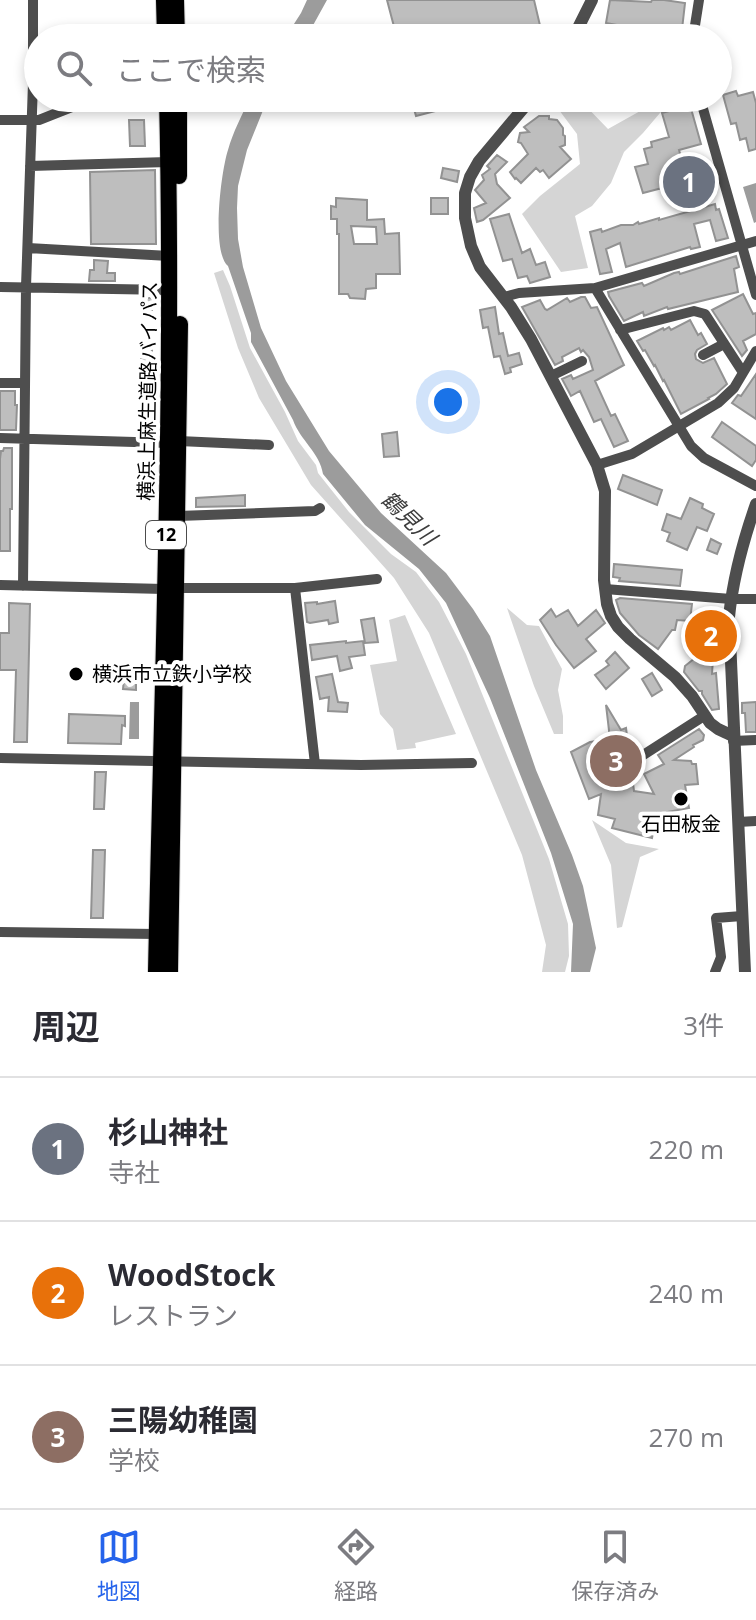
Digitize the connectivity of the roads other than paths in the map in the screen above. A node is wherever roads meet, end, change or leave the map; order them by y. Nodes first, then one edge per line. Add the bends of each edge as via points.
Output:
1 (33, 0) edge
2 (164, 0) edge
3 (176, 0) edge
4 (592, 0) edge
5 (699, 0) edge
6 (33, 24) edge
7 (165, 24) edge
8 (177, 24) edge
9 (580, 24) edge
10 (695, 24) edge
11 (31, 112) edge
12 (56, 112) edge
13 (167, 112) edge
14 (179, 112) edge
15 (520, 112) edge
16 (704, 112) edge
17 (0, 120) edge
18 (31, 121) junction
19 (168, 162) junction
20 (30, 166) junction
21 (756, 241) edge
22 (741, 245) junction
23 (28, 248) junction
24 (169, 256) junction
25 (0, 287) edge
26 (26, 287) junction
27 (595, 288) junction
28 (169, 290) junction
29 (756, 295) edge
30 (504, 297) junction
31 (620, 330) junction
32 (724, 344) junction
33 (756, 351) edge
34 (703, 355) dead end
35 (582, 361) dead end
36 (742, 371) junction
37 (551, 376) junction
38 (0, 383) edge
39 (25, 383) junction
40 (678, 427) junction
41 (0, 438) edge
42 (24, 438) junction
43 (174, 442) junction
44 (269, 445) dead end
45 (597, 465) junction
46 (756, 486) edge
47 (756, 504) edge
48 (320, 508) dead end
49 (178, 516) junction
50 (377, 579) dead end
51 (0, 585) edge
52 (23, 586) junction
53 (170, 588) junction
54 (295, 588) junction
55 (605, 589) junction
56 (731, 599) junction
57 (756, 599) edge
58 (704, 716) junction
59 (733, 738) junction
60 (756, 740) edge
61 (0, 758) edge
62 (637, 759) dead end
63 (167, 761) junction
64 (472, 763) dead end
65 (315, 764) junction
66 (756, 821) edge
67 (738, 822) junction
68 (742, 916) junction
69 (0, 932) edge
70 (157, 934) junction
71 (156, 972) edge
72 (170, 972) edge
73 (715, 972) edge
74 (745, 972) edge

1 - 6 street
2 - 7 main road
3 - 8 main road
4 - 9 street
5 - 10 street
11 - 18 street
12 - 18 street
13 - 19 main road, 横浜上麻生道路バイパス / 12
14 - 43 main road, 横浜上麻生道路バイパス / 12
15 - 30 street via 479,161 465,193 471,246
16 - 22 street
17 - 18 street
18 - 20 street
19 - 20 street
19 - 24 main road, 横浜上麻生道路バイパス / 12
20 - 23 street
21 - 22 street
22 - 27 street
22 - 29 street
23 - 24 street
23 - 26 street
24 - 28 main road, 横浜上麻生道路バイパス / 12
25 - 26 street
26 - 28 street
26 - 39 street
27 - 30 street
27 - 31 street
28 - 43 main road, 横浜上麻生道路バイパス / 12
30 - 37 street
31 - 32 street via 694,311 705,314
31 - 40 street
32 - 34 street
32 - 36 street
33 - 36 street
35 - 37 street
36 - 40 street via 718,403
37 - 45 street
38 - 39 street
39 - 42 street
40 - 45 street via 632,454
40 - 46 street via 704,458
41 - 42 street
42 - 43 street
42 - 52 street
43 - 44 street
43 - 49 main road, 横浜上麻生道路バイパス / 12
43 - 53 main road, 横浜上麻生道路バイパス / 12
45 - 55 street via 605,491
47 - 56 street
48 - 49 street
49 - 53 main road, 横浜上麻生道路バイパス / 12
50 - 54 street
51 - 52 street
52 - 53 street
53 - 54 street
53 - 63 main road, 横浜上麻生道路バイパス / 12
54 - 65 street
55 - 56 street
55 - 58 street via 618,627 675,677
56 - 57 street
56 - 59 street
58 - 59 street
58 - 62 street
59 - 60 street
59 - 67 street
61 - 63 street
63 - 65 street
63 - 70 main road, 横浜上麻生道路バイパス / 12
63 - 72 main road, 横浜上麻生道路バイパス / 12
64 - 65 street
66 - 67 street
67 - 68 street
68 - 73 street via 716,918 721,957
68 - 74 street
69 - 70 street
70 - 71 main road, 横浜上麻生道路バイパス / 12

